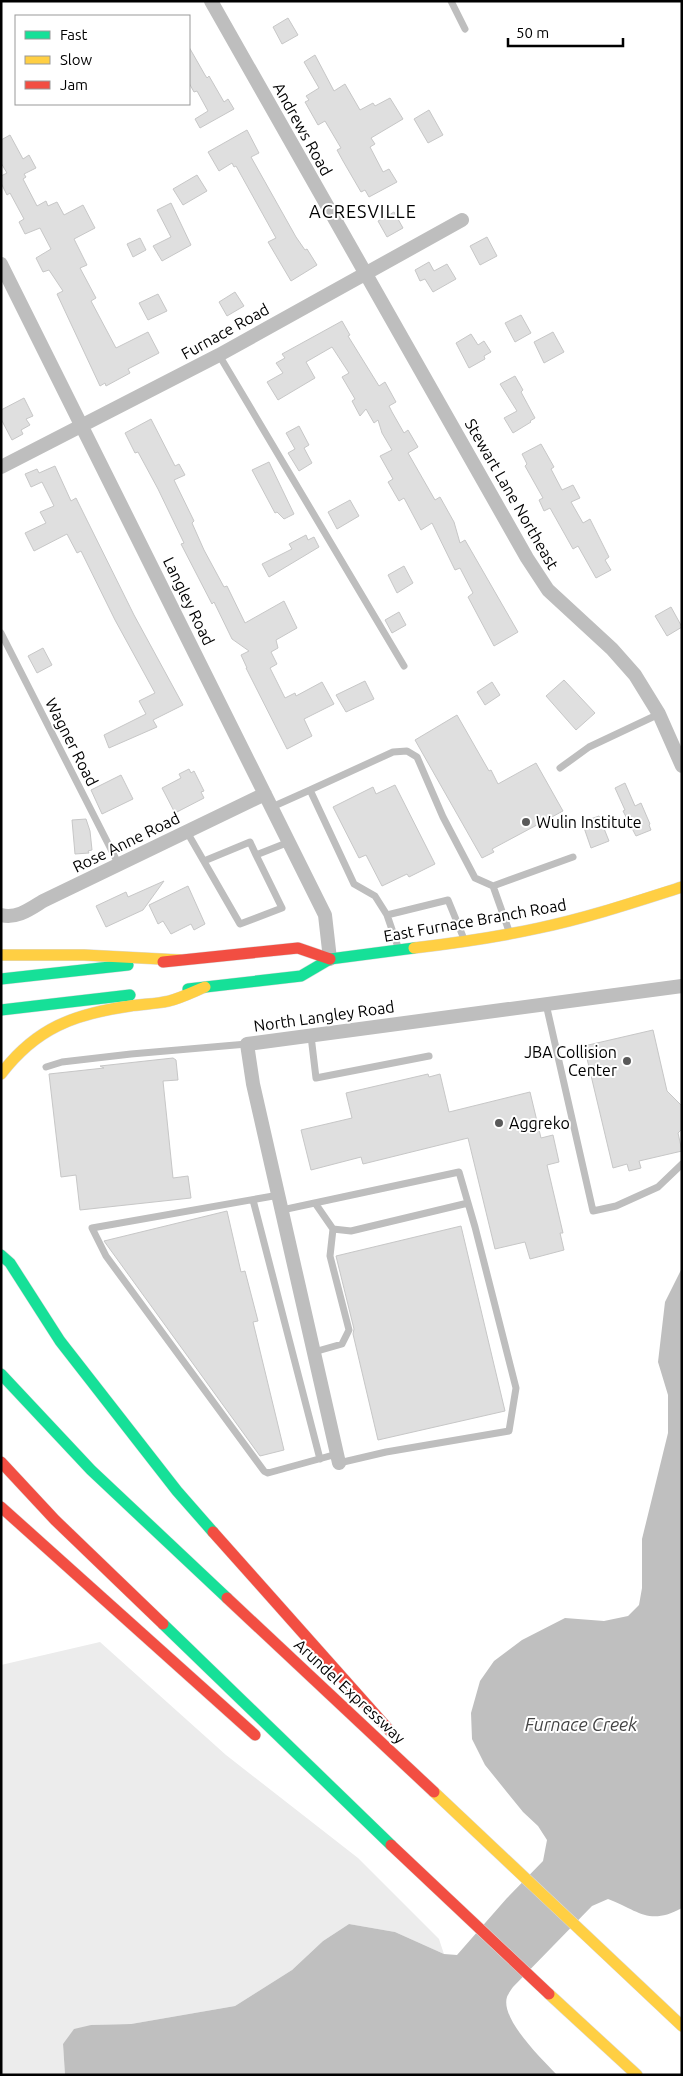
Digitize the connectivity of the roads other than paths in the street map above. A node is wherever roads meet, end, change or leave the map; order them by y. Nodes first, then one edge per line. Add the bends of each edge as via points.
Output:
1 (211, 1) edge
2 (451, 1) edge
3 (465, 29) dead end
4 (462, 220) dead end
5 (1, 264) edge
6 (364, 273) junction
7 (219, 356) junction
8 (82, 426) junction
9 (1, 467) edge
10 (1, 633) edge
11 (404, 666) dead end
12 (659, 714) junction
13 (682, 766) edge
14 (560, 768) dead end
15 (310, 790) junction
16 (265, 794) junction
17 (272, 807) junction
18 (187, 832) junction
19 (289, 842) junction
20 (256, 855) junction
21 (572, 857) dead end
22 (204, 861) junction
23 (119, 865) junction
24 (494, 886) junction
25 (682, 887) edge
26 (1, 915) edge
27 (387, 915) junction
28 (510, 934) junction
29 (465, 942) junction
30 (399, 951) junction
31 (1, 955) edge
32 (330, 959) junction
33 (180, 960) junction
34 (1, 979) edge
35 (682, 986) edge
36 (205, 988) junction
37 (546, 1004) junction
38 (1, 1010) edge
39 (311, 1036) junction
40 (247, 1044) junction
41 (429, 1056) dead end
42 (46, 1067) dead end
43 (1, 1074) edge
44 (682, 1164) edge
45 (279, 1195) junction
46 (253, 1200) junction
47 (315, 1203) junction
48 (468, 1203) junction
49 (282, 1210) junction
50 (333, 1229) junction
51 (3, 1251) edge
52 (314, 1352) junction
53 (1, 1374) edge
54 (320, 1459) junction
55 (338, 1459) junction
56 (1, 1462) edge
57 (1, 1507) edge
58 (261, 1740) dead end
59 (398, 1740) dead end
60 (411, 1755) dead end
61 (307, 1780) dead end
62 (489, 1844) junction
63 (466, 1917) junction
64 (682, 2026) edge
65 (637, 2075) edge

1 - 6 street, Andrews Road
2 - 3 lane
4 - 6 street, Furnace Road
5 - 8 street, Langley Road
6 - 7 street, Furnace Road
6 - 12 street, Stewart Lane Northeast via 548,590 612,649 635,675
7 - 8 street, Furnace Road
7 - 11 lane
8 - 9 street, Furnace Road
8 - 16 street, Langley Road
10 - 23 lane, Wagner Road
12 - 13 street, Stewart Lane Northeast
12 - 14 lane via 589,747
15 - 17 lane
15 - 24 lane via 393,752 408,751 417,757 475,878
15 - 27 lane via 354,884 375,896
16 - 17 street, Langley Road
16 - 18 street, Rose Anne Road
17 - 19 street, Langley Road
18 - 22 lane
18 - 23 street, Rose Anne Road
19 - 20 lane
19 - 32 street, Langley Road via 325,915
20 - 22 lane via 250,842
20 - 22 lane via 282,908 240,924
21 - 24 lane
23 - 26 street, Rose Anne Road via 23,913
24 - 28 lane
25 - 28 main road, East Furnace Branch Road via 577,919
27 - 29 lane via 448,900
27 - 30 lane
28 - 29 main road, East Furnace Branch Road
29 - 30 main road, East Furnace Branch Road
30 - 32 main road, East Furnace Branch Road
31 - 33 main road
32 - 33 main road, East Furnace Branch Road via 298,948
32 - 36 main road, East Furnace Branch Road via 301,976
33 - 34 main road, East Furnace Branch Road
35 - 37 street, North Langley Road
36 - 38 main road, East Furnace Branch Road
36 - 43 main road via 168,1001 89,1013 62,1023 28,1043
37 - 39 street, North Langley Road
37 - 44 lane via 593,1211 616,1206 658,1188
39 - 40 street, North Langley Road
39 - 41 lane via 316,1078
40 - 42 lane via 131,1054 62,1062
40 - 45 street, North Langley Road
45 - 46 lane
45 - 49 street, North Langley Road
46 - 54 lane
46 - 54 lane via 92,1228 106,1256 264,1471 268,1473
47 - 48 lane via 458,1172
47 - 49 lane
47 - 50 lane
48 - 50 lane via 352,1231
48 - 55 lane via 516,1388 509,1431
49 - 52 street, North Langley Road
50 - 52 lane via 330,1256 349,1330 342,1344
51 - 59 main road via 60,1341 177,1492
52 - 55 street, North Langley Road
53 - 62 main road, Arundel Expressway via 91,1470
54 - 55 lane
56 - 63 main road via 55,1520
57 - 58 main road
60 - 62 main road
61 - 63 main road
62 - 64 main road, Arundel Expressway
63 - 65 main road

